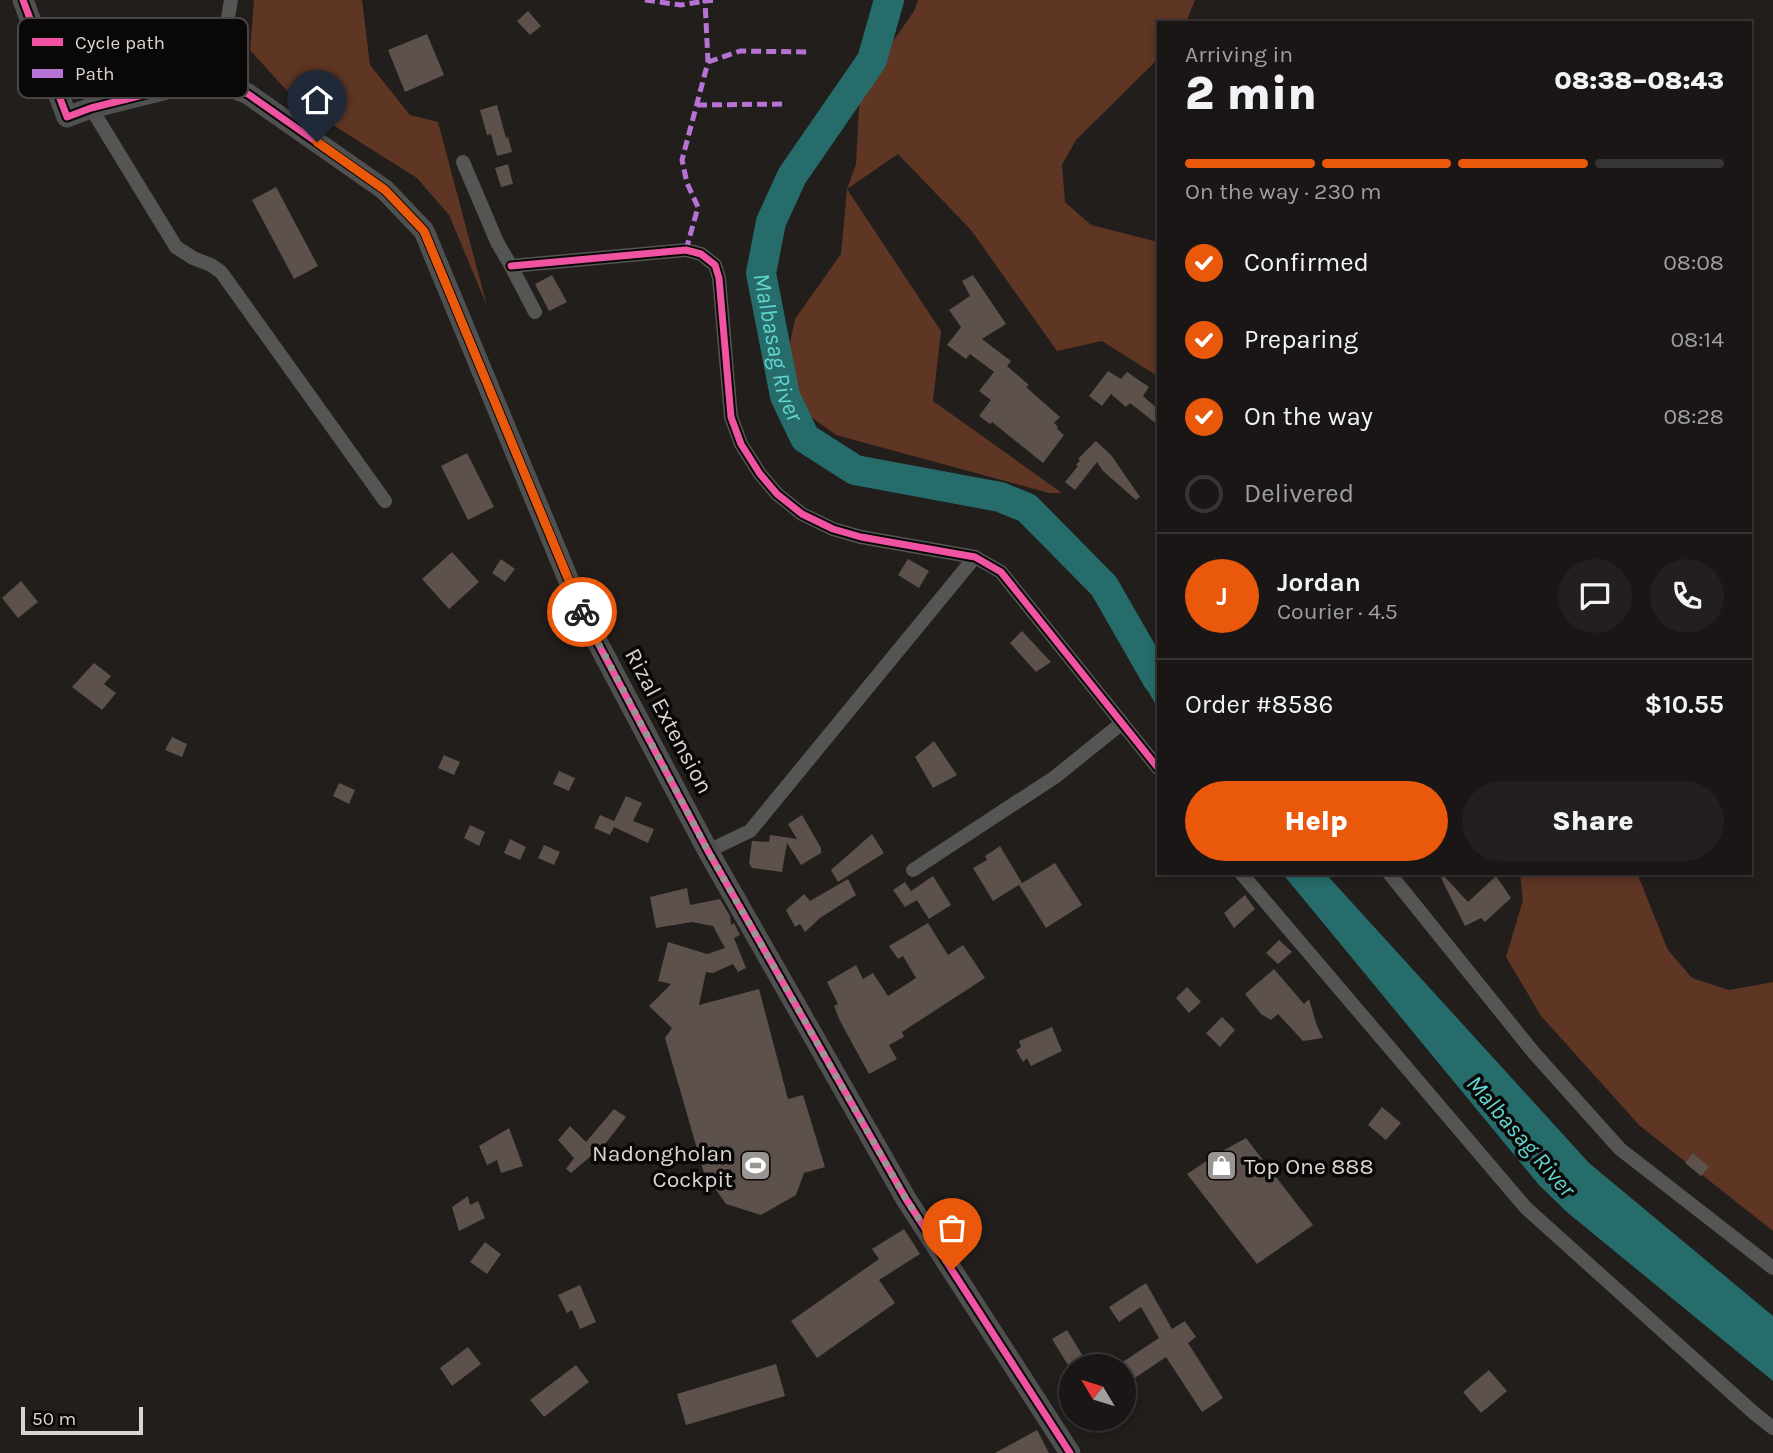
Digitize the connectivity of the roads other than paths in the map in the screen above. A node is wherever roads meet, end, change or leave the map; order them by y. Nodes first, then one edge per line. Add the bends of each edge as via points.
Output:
1 (23, 0) edge
2 (231, 0) edge
3 (30, 18) edge
4 (228, 18) edge
5 (248, 93) edge
6 (60, 98) edge
7 (131, 98) edge
8 (91, 108) junction
9 (463, 162) dead end
10 (511, 266) junction
11 (535, 312) dead end
12 (385, 501) dead end
13 (975, 557) junction
14 (1122, 723) junction
15 (1157, 767) edge
16 (708, 851) junction
17 (914, 870) dead end
18 (1243, 875) edge
19 (1391, 875) edge
20 (1773, 1268) edge
21 (1773, 1428) edge
22 (1070, 1453) edge

1 - 3 street, Rizal Extension
2 - 4 street
5 - 16 street, Rizal Extension via 385,190 424,231 583,615
6 - 8 street, Rizal Extension via 67,117
7 - 8 street, Rizal Extension
8 - 12 street via 176,247 221,272
9 - 10 street
10 - 11 street
10 - 13 street via 686,250 701,254 715,265 719,278 731,417 741,444 777,494 802,514 833,529
13 - 14 street via 1000,572
13 - 16 street via 750,831
14 - 15 street
14 - 17 street via 1055,777
16 - 22 street, Rizal Extension via 906,1199
18 - 21 street via 1527,1208
19 - 20 street via 1534,1053 1620,1149

